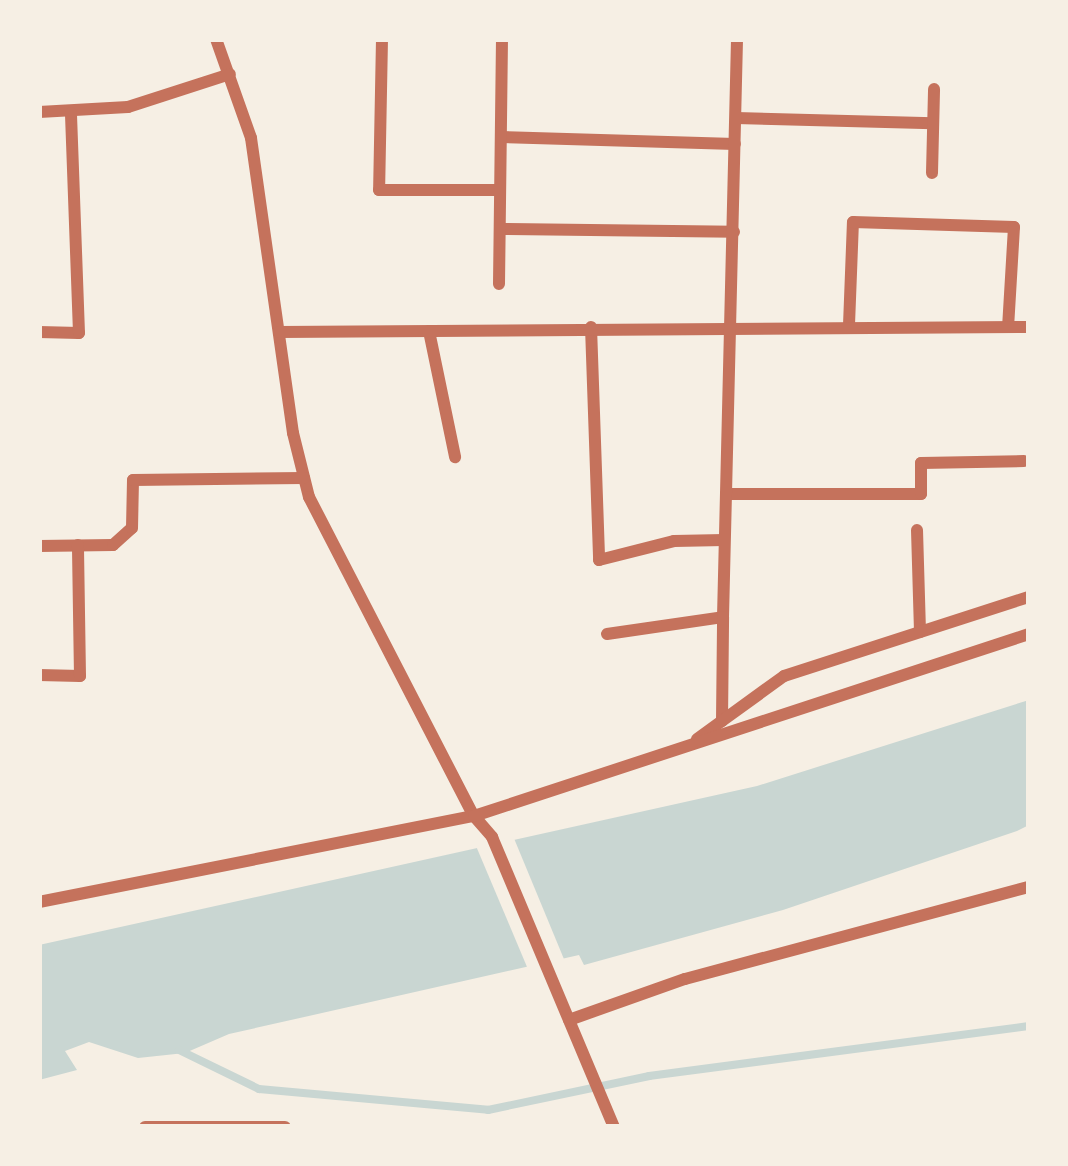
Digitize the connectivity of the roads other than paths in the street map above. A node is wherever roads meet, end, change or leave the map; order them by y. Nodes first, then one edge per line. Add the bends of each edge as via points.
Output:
1 (216, 39) edge
2 (382, 39) edge
3 (502, 39) edge
4 (737, 39) edge
5 (230, 74) junction
6 (934, 89) dead end
7 (39, 112) edge
8 (71, 113) junction
9 (736, 118) junction
10 (933, 123) junction
11 (501, 136) junction
12 (735, 143) junction
13 (932, 172) dead end
14 (500, 190) junction
15 (500, 229) junction
16 (734, 232) junction
17 (499, 284) dead end
18 (733, 324) junction
19 (849, 326) junction
20 (591, 327) junction
21 (1008, 327) junction
22 (1029, 328) edge
23 (429, 331) junction
24 (39, 332) edge
25 (278, 332) junction
26 (455, 457) dead end
27 (1024, 461) dead end
28 (304, 478) junction
29 (726, 494) junction
30 (917, 530) dead end
31 (724, 540) junction
32 (78, 545) junction
33 (39, 546) edge
34 (1029, 597) edge
35 (723, 617) junction
36 (920, 632) junction
37 (607, 634) dead end
38 (1029, 634) edge
39 (39, 675) edge
40 (722, 721) junction
41 (688, 746) junction
42 (474, 816) junction
43 (1029, 887) edge
44 (39, 902) edge
45 (569, 1020) junction
46 (145, 1127) edge
47 (285, 1127) edge
48 (614, 1127) edge

1 - 5 street
2 - 14 street via 379,190
3 - 11 street
4 - 9 street
5 - 8 street via 128,107
5 - 25 street via 251,138
6 - 10 street
7 - 8 street
8 - 24 street via 79,333
9 - 10 street
9 - 12 street
10 - 13 street
11 - 12 street
11 - 14 street
12 - 16 street
14 - 15 street
15 - 16 street
15 - 17 street
16 - 18 street
18 - 19 street
18 - 20 street
18 - 29 street
19 - 21 street
19 - 21 street via 853,222 1014,227
20 - 23 street
20 - 31 street via 599,560
21 - 22 street
23 - 25 street
23 - 26 street
25 - 28 street
27 - 29 street via 921,463 921,494
28 - 32 street via 133,480 133,528 113,545
28 - 42 street
29 - 31 street
30 - 36 street
31 - 35 street
32 - 33 street
32 - 39 street via 80,676
34 - 36 street
35 - 37 street
35 - 40 street
36 - 40 street via 784,676
38 - 41 street
40 - 41 street
41 - 42 street
42 - 44 street
42 - 45 street via 492,837
43 - 45 street
45 - 48 street
46 - 47 street

